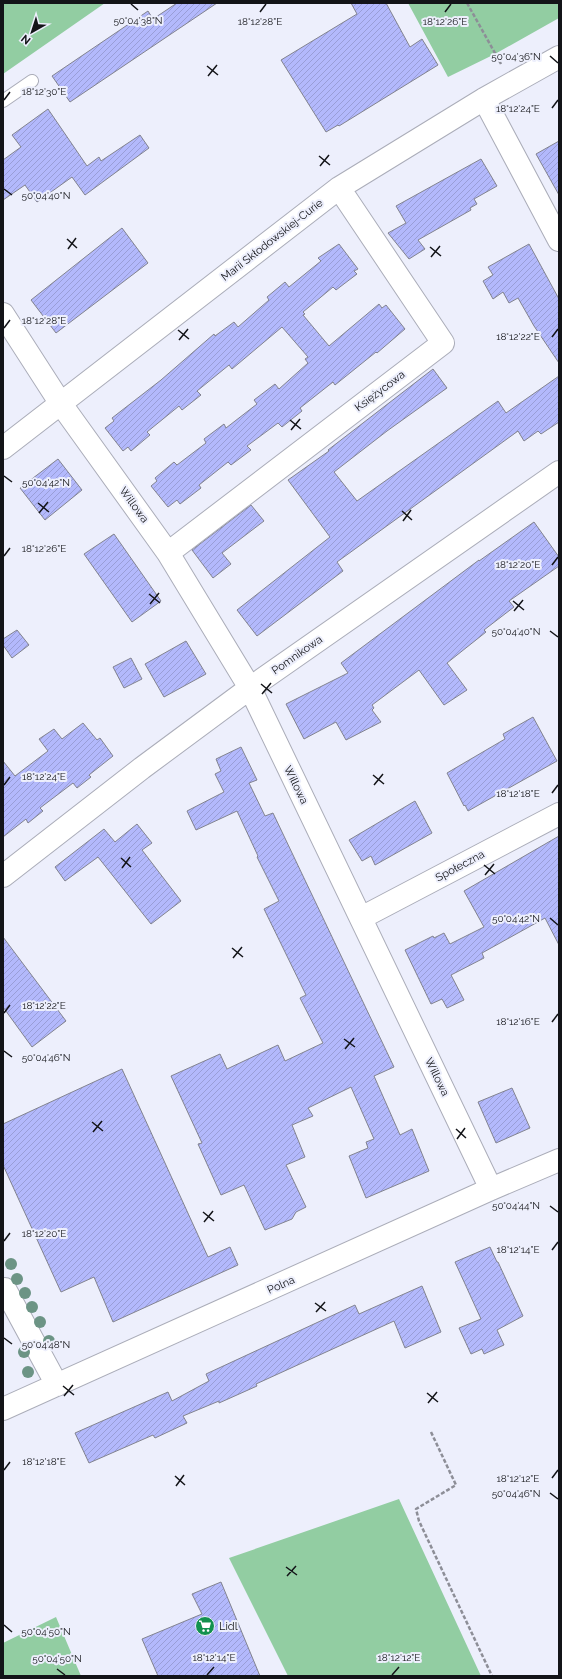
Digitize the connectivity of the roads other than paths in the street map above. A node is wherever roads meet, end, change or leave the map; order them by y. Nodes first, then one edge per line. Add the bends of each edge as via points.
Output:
1 (559, 57) edge
2 (32, 81) dead end
3 (484, 99) junction
4 (3, 101) edge
5 (339, 188) junction
6 (559, 240) edge
7 (3, 314) edge
8 (60, 404) junction
9 (3, 448) edge
10 (559, 472) edge
11 (168, 553) junction
12 (250, 688) junction
13 (559, 814) edge
14 (3, 876) edge
15 (361, 918) junction
16 (559, 1160) edge
17 (491, 1189) junction
18 (4, 1288) edge
19 (57, 1384) junction
20 (3, 1410) edge

1 - 3 street, Marii Skłodowskiej-Curie
2 - 4 lane
3 - 5 street, Marii Skłodowskiej-Curie
3 - 6 street
5 - 8 street, Marii Skłodowskiej-Curie
5 - 11 street, Księżycowa via 443,343
7 - 8 street, Willowa
8 - 9 street, Marii Skłodowskiej-Curie
8 - 11 street, Willowa
10 - 12 street, Pomnikowa
11 - 12 street, Willowa
12 - 14 street, Pomnikowa
12 - 15 street, Willowa
13 - 15 street, Społeczna
15 - 17 street, Willowa
16 - 17 street, Polna
17 - 19 street, Polna
18 - 19 street
19 - 20 street, Polna

